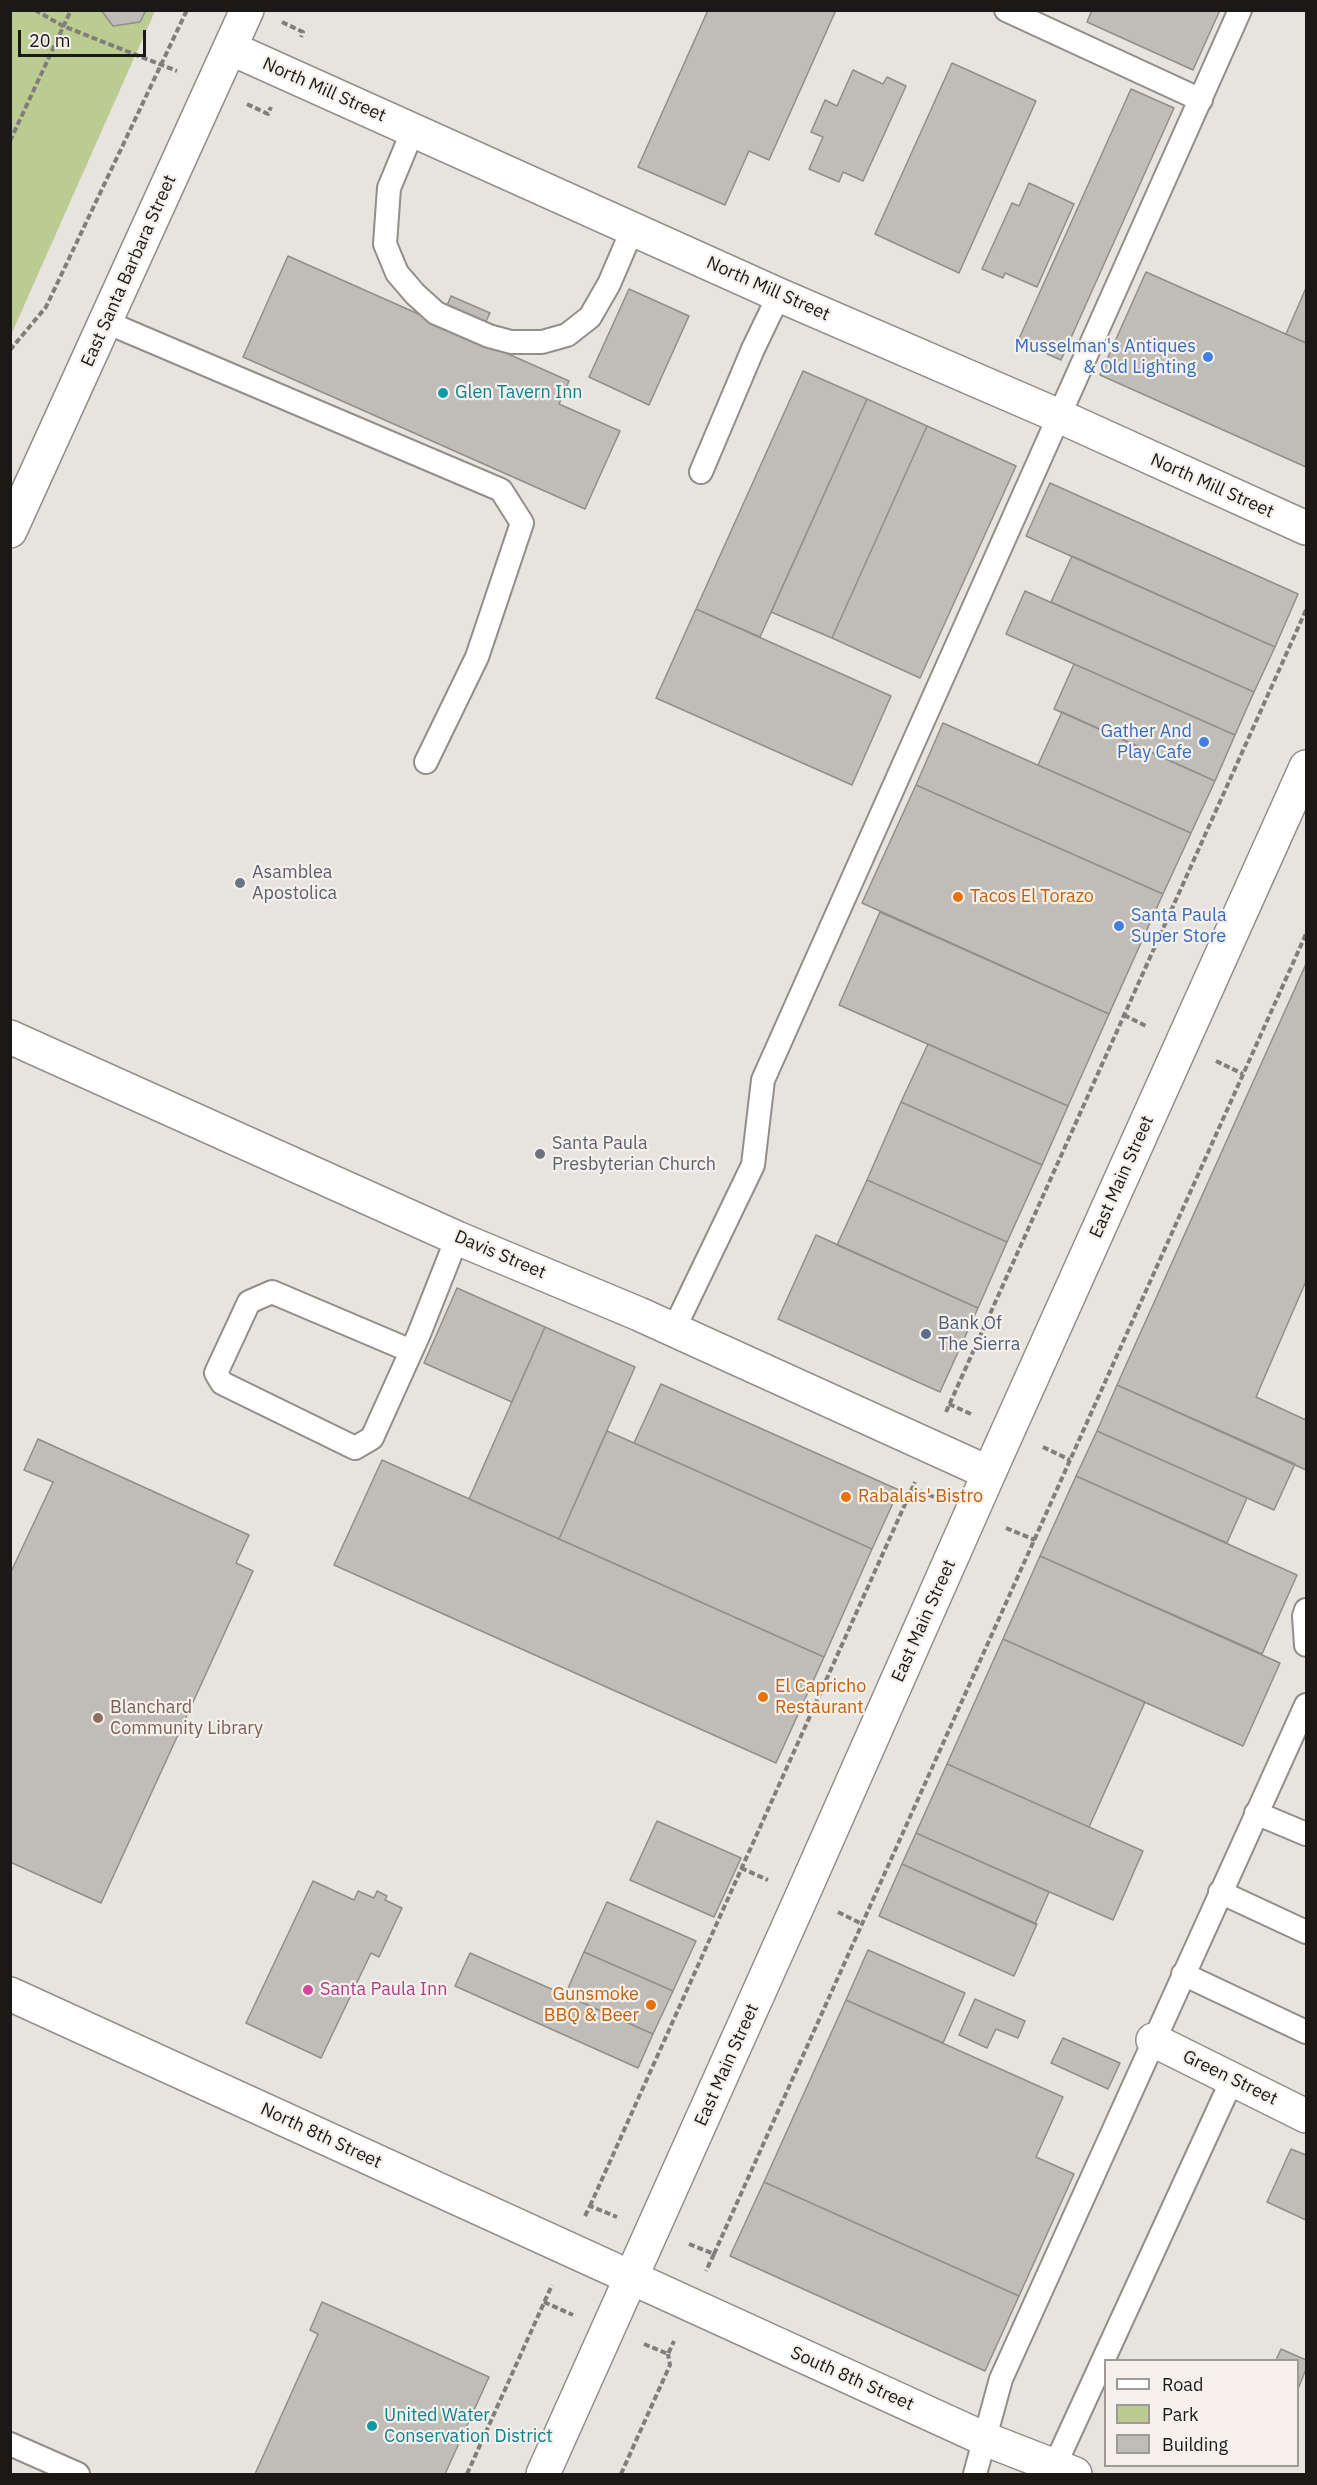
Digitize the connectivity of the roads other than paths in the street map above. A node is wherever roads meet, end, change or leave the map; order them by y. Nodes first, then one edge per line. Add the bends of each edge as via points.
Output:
1 (247, 10) edge
2 (1006, 10) edge
3 (1240, 10) edge
4 (230, 48) junction
5 (1201, 100) junction
6 (413, 130) junction
7 (633, 228) junction
8 (779, 295) junction
9 (106, 322) junction
10 (1059, 416) junction
11 (701, 472) dead end
12 (1306, 528) edge
13 (10, 531) edge
14 (426, 762) dead end
15 (1306, 767) edge
16 (10, 1037) edge
17 (457, 1238) junction
18 (674, 1329) junction
19 (411, 1351) junction
20 (989, 1473) junction
21 (1306, 1610) edge
22 (1306, 1645) edge
23 (1306, 1705) edge
24 (1298, 1744) edge
25 (1256, 1813) junction
26 (1306, 1834) edge
27 (1220, 1892) junction
28 (1306, 1932) edge
29 (1183, 1974) junction
30 (10, 1994) edge
31 (1306, 2032) edge
32 (1153, 2040) junction
33 (1232, 2080) junction
34 (1306, 2116) edge
35 (632, 2278) junction
36 (1113, 2359) edge
37 (1104, 2379) edge
38 (985, 2439) junction
39 (10, 2444) edge
40 (1065, 2470) edge
41 (78, 2475) edge
42 (543, 2475) edge
43 (975, 2475) edge

1 - 4 street, East Santa Barbara Street
2 - 5 lane
3 - 5 lane
4 - 6 street, North Mill Street
4 - 9 street, East Santa Barbara Street
5 - 10 lane
6 - 7 street, North Mill Street
6 - 7 lane via 389,188 385,244 397,273 436,313 511,342 542,342 567,335 590,317
7 - 8 street, North Mill Street
8 - 10 street, North Mill Street
8 - 11 lane
9 - 13 street, East Santa Barbara Street
9 - 14 lane via 501,490 522,523 477,657
10 - 12 street, North Mill Street
10 - 18 lane via 763,1080 753,1165
15 - 20 street, East Main Street
16 - 17 street, Davis Street
17 - 18 street, Davis Street
17 - 19 lane
18 - 20 street, Davis Street
19 - 19 lane via 372,1438 355,1448 222,1383 216,1373 249,1302 272,1292
20 - 35 street, East Main Street
21 - 22 lane
23 - 24 lane
24 - 25 lane
25 - 26 lane
25 - 27 lane
27 - 28 lane
27 - 29 lane
29 - 31 lane
29 - 32 lane
30 - 35 street, North 8th Street
32 - 33 street, Green Street
32 - 38 lane via 1001,2379
33 - 34 street, Green Street
33 - 36 lane
35 - 38 street, South 8th Street
35 - 42 street, East Main Street
37 - 40 lane
38 - 40 street, South 8th Street
38 - 43 lane
39 - 41 lane

